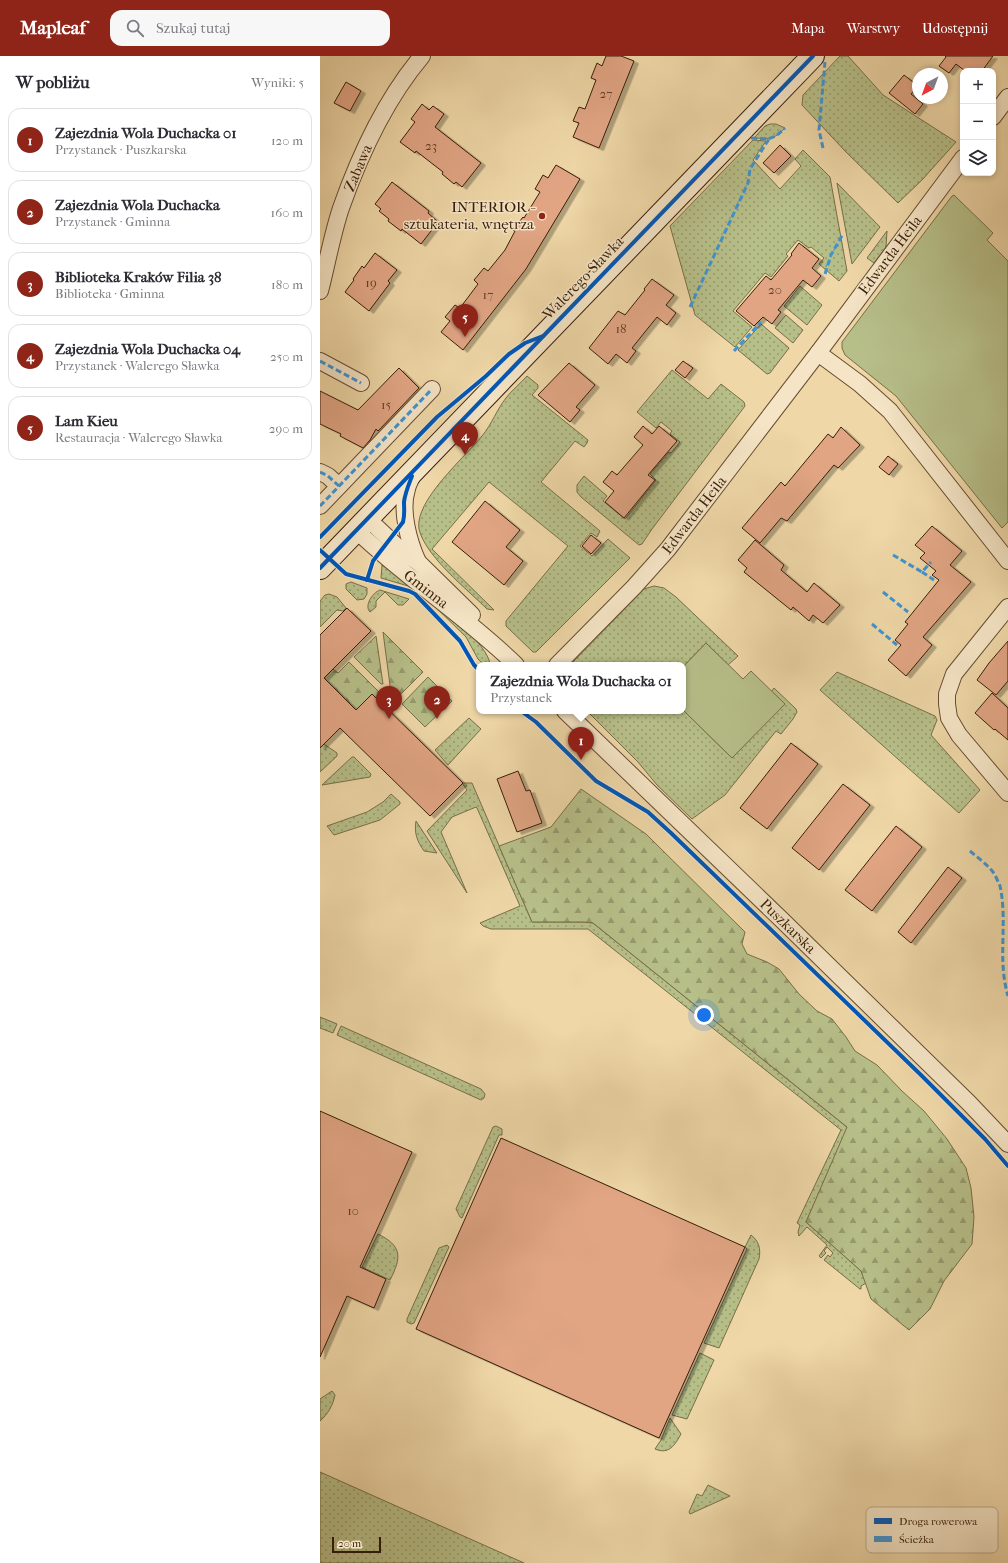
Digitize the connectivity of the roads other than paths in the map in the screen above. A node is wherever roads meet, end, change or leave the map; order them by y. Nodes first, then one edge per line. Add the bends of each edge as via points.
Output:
1 (422, 56) edge
2 (813, 56) edge
3 (1008, 97) edge
4 (996, 113) edge
5 (960, 162) edge
6 (320, 291) edge
7 (818, 353) junction
8 (320, 362) edge
9 (361, 383) dead end
10 (432, 389) dead end
11 (416, 469) junction
12 (320, 472) edge
13 (339, 486) junction
14 (320, 506) edge
15 (362, 525) junction
16 (1008, 561) edge
17 (418, 562) junction
18 (320, 568) edge
19 (1008, 606) edge
20 (497, 646) junction
21 (513, 662) edge
22 (560, 662) edge
23 (568, 714) edge
24 (1008, 793) edge
25 (1008, 1144) edge

1 - 6 street, Zabawa via 398,88 366,146 341,209
2 - 11 street, Walerego Sławka
3 - 4 street
5 - 7 street, Edwarda Heila
7 - 16 street via 860,384 890,411
7 - 22 street, Edwarda Heila via 668,549
8 - 9 street
10 - 13 street
11 - 15 street, Walerego Sławka
11 - 17 street, Gminna via 406,490 404,502 406,527
12 - 13 street
13 - 14 street
15 - 17 street, Gminna
15 - 18 street, Walerego Sławka
15 - 20 street, Gminna via 383,556
17 - 20 street, Gminna via 472,614
19 - 24 street via 954,674 947,694 947,704 949,718 959,735
20 - 21 street, Gminna
23 - 25 street, Puszkarska via 969,1103

